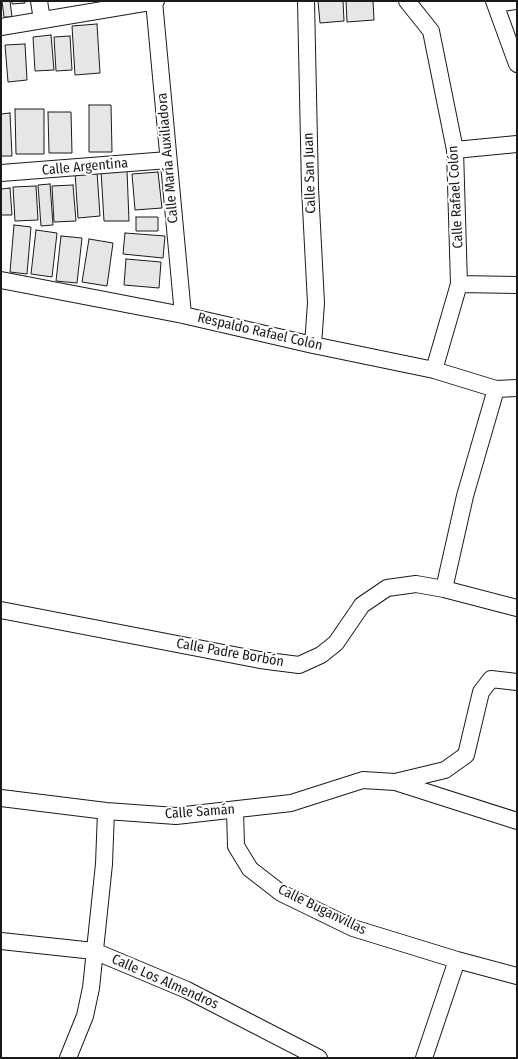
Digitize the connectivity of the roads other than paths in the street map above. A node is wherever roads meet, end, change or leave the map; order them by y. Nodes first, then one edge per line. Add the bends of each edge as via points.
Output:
1 (39, 1) edge
2 (155, 1) edge
3 (306, 1) edge
4 (407, 1) edge
5 (516, 1) edge
6 (494, 3) edge
7 (42, 20) junction
8 (1, 27) edge
9 (517, 64) edge
10 (517, 144) edge
11 (455, 150) junction
12 (168, 160) junction
13 (1, 173) edge
14 (1, 280) edge
15 (459, 284) junction
16 (517, 285) edge
17 (184, 315) junction
18 (313, 345) junction
19 (434, 370) junction
20 (517, 388) edge
21 (496, 389) junction
22 (444, 589) junction
23 (517, 608) edge
24 (1, 610) edge
25 (517, 682) edge
26 (395, 782) junction
27 (1, 798) edge
28 (235, 810) junction
29 (106, 811) junction
30 (517, 821) edge
31 (1, 941) edge
32 (94, 951) junction
33 (457, 960) junction
34 (517, 976) edge
35 (68, 1058) edge
36 (319, 1058) edge
37 (424, 1058) edge

1 - 7 street
2 - 7 street
2 - 12 street, Calle María Auxiliadora
3 - 18 street, Calle San Juan via 316,303
4 - 11 street, Calle Rafael Colón via 431,31
5 - 6 street
6 - 9 street
7 - 8 street
10 - 11 street
11 - 15 street, Calle Rafael Colón
12 - 13 street, Calle Argentina
12 - 17 street, Calle María Auxiliadora
14 - 17 street, Respaldo Rafael Colón
15 - 16 street
15 - 19 street, Calle Rafael Colón
17 - 18 street, Respaldo Rafael Colón
18 - 19 street, Respaldo Rafael Colón
19 - 21 street, Respaldo Rafael Colón
20 - 21 street, Respaldo Rafael Colón
21 - 22 street via 465,496
22 - 23 street, Calle Padre Borbón
22 - 24 street, Calle Padre Borbón via 416,584 387,588 362,605 336,643 322,655 299,665
25 - 26 street via 491,679 480,692 466,756 445,770
26 - 28 street, Calle Samán via 363,780 291,803
26 - 30 street
27 - 29 street, Calle Samán
28 - 29 street, Calle Samán via 176,816
28 - 33 street, Calle Buganvillas via 236,846 250,869 281,893 353,928
29 - 32 street via 104,864
31 - 32 street, Calle Los Almendros
32 - 35 street via 85,1016
32 - 36 street, Calle Los Almendros via 187,990
33 - 34 street, Calle Buganvillas
33 - 37 street

